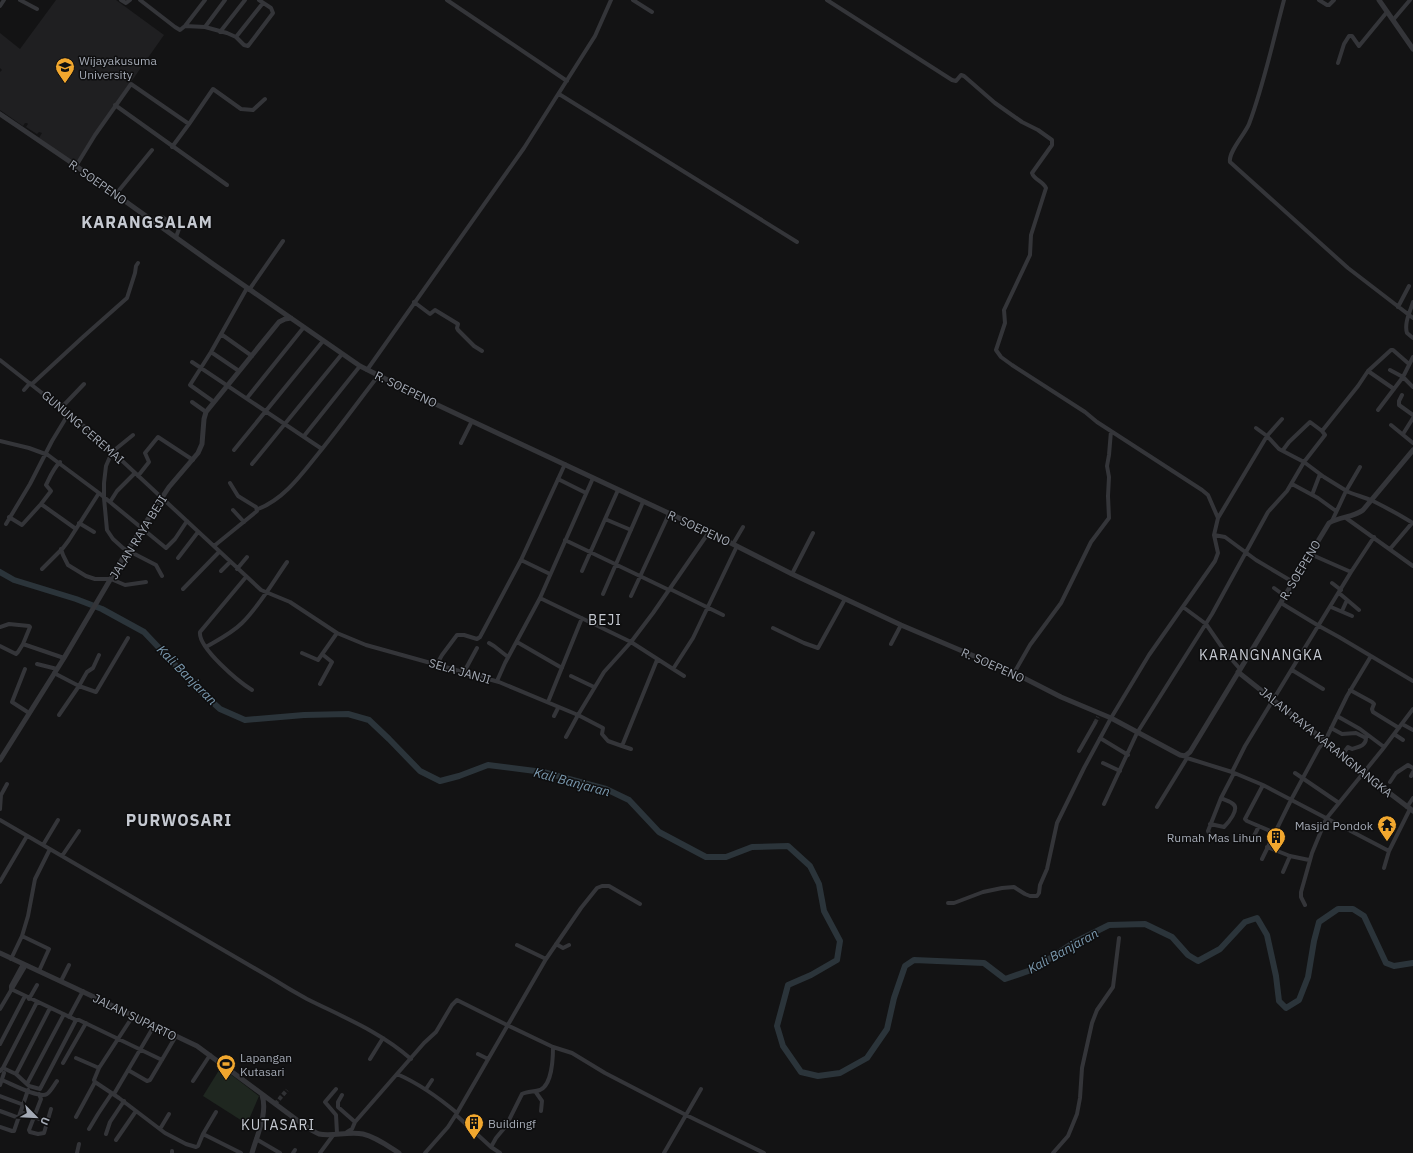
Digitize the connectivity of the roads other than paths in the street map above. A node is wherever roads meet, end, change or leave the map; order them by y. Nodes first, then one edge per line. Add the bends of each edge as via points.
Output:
1 (4, 0) edge
2 (20, 0) edge
3 (121, 0) edge
4 (130, 0) edge
5 (140, 0) edge
6 (206, 0) edge
7 (225, 0) edge
8 (245, 0) edge
9 (447, 0) edge
10 (611, 0) edge
11 (633, 0) edge
12 (827, 0) edge
13 (1284, 0) edge
14 (1319, 0) edge
15 (1334, 0) edge
16 (1378, 0) edge
17 (1410, 0) edge
18 (261, 1) edge
19 (0, 6) edge
20 (37, 10) dead end
21 (652, 12) dead end
22 (1387, 12) junction
23 (1392, 20) junction
24 (185, 26) junction
25 (205, 27) junction
26 (220, 32) junction
27 (236, 37) junction
28 (1412, 45) edge
29 (1338, 63) dead end
30 (567, 81) junction
31 (559, 94) junction
32 (265, 99) dead end
33 (115, 105) junction
34 (0, 114) edge
35 (189, 124) junction
36 (172, 147) junction
37 (152, 150) dead end
38 (76, 166) junction
39 (227, 185) dead end
40 (116, 194) junction
41 (162, 217) dead end
42 (176, 237) junction
43 (283, 241) dead end
44 (797, 242) dead end
45 (138, 263) dead end
46 (1409, 286) dead end
47 (248, 289) junction
48 (414, 302) junction
49 (1413, 302) edge
50 (1398, 307) junction
51 (277, 309) junction
52 (1408, 315) junction
53 (291, 318) junction
54 (1413, 318) edge
55 (279, 322) junction
56 (304, 328) junction
57 (221, 334) junction
58 (1413, 338) edge
59 (323, 341) junction
60 (482, 351) dead end
61 (211, 352) junction
62 (342, 354) junction
63 (252, 356) junction
64 (1413, 357) edge
65 (0, 360) edge
66 (192, 362) dead end
67 (1409, 364) junction
68 (360, 366) junction
69 (201, 368) junction
70 (367, 370) junction
71 (1390, 370) dead end
72 (239, 371) junction
73 (1368, 371) junction
74 (378, 376) junction
75 (1403, 377) junction
76 (31, 383) junction
77 (84, 384) dead end
78 (227, 386) junction
79 (1413, 386) edge
80 (1394, 389) junction
81 (24, 390) dead end
82 (1402, 395) dead end
83 (247, 398) junction
84 (192, 402) dead end
85 (214, 402) junction
86 (62, 407) junction
87 (1378, 410) dead end
88 (266, 411) junction
89 (206, 412) junction
90 (69, 413) junction
91 (1412, 413) edge
92 (1413, 418) edge
93 (1282, 419) dead end
94 (472, 421) junction
95 (285, 424) junction
96 (1391, 425) dead end
97 (1256, 428) dead end
98 (1322, 430) junction
99 (1111, 431) junction
100 (1403, 434) junction
101 (133, 435) dead end
102 (304, 436) junction
103 (1267, 436) junction
104 (0, 441) edge
105 (461, 443) dead end
106 (1413, 443) edge
107 (322, 449) junction
108 (234, 450) dead end
109 (1283, 450) junction
110 (1413, 450) edge
111 (112, 452) junction
112 (46, 453) junction
113 (193, 460) junction
114 (60, 462) junction
115 (1304, 462) junction
116 (252, 464) dead end
117 (565, 464) junction
118 (1360, 467) dead end
119 (1320, 474) junction
120 (136, 475) junction
121 (593, 478) junction
122 (558, 479) junction
123 (230, 483) dead end
124 (1292, 484) junction
125 (618, 490) junction
126 (1346, 491) junction
127 (99, 493) junction
128 (586, 493) junction
129 (1312, 495) junction
130 (106, 499) junction
131 (162, 499) junction
132 (1372, 501) junction
133 (644, 502) junction
134 (41, 504) junction
135 (258, 509) junction
136 (233, 510) dead end
137 (1336, 511) junction
138 (1360, 513) junction
139 (669, 514) junction
140 (9, 517) junction
141 (1218, 518) junction
142 (1346, 518) junction
143 (605, 519) junction
144 (187, 521) junction
145 (1332, 521) junction
146 (244, 522) junction
147 (1354, 522) junction
148 (79, 523) junction
149 (1413, 523) edge
150 (6, 524) dead end
151 (743, 527) dead end
152 (76, 529) junction
153 (142, 529) junction
154 (631, 530) junction
155 (94, 532) dead end
156 (198, 532) junction
157 (709, 532) junction
158 (813, 533) dead end
159 (1214, 535) junction
160 (1374, 537) junction
161 (565, 540) junction
162 (735, 545) junction
163 (214, 546) junction
164 (61, 549) junction
165 (1390, 550) junction
166 (127, 551) junction
167 (219, 552) junction
168 (590, 553) junction
169 (1246, 553) junction
170 (1310, 554) junction
171 (247, 556) dead end
172 (178, 558) dead end
173 (521, 560) junction
174 (230, 562) junction
175 (287, 562) dead end
176 (616, 564) junction
177 (1413, 566) edge
178 (42, 569) dead end
179 (237, 569) junction
180 (222, 571) dead end
181 (582, 572) dead end
182 (1352, 572) junction
183 (550, 574) junction
184 (792, 574) junction
185 (162, 576) dead end
186 (641, 576) junction
187 (246, 577) junction
188 (111, 579) junction
189 (146, 582) dead end
190 (1293, 582) junction
191 (1332, 583) dead end
192 (1274, 588) dead end
193 (183, 589) dead end
194 (669, 589) junction
195 (1340, 592) junction
196 (266, 593) junction
197 (603, 594) dead end
198 (632, 596) dead end
199 (1285, 596) junction
200 (540, 598) junction
201 (845, 598) junction
202 (1347, 600) junction
203 (1281, 603) junction
204 (707, 607) junction
205 (1183, 607) junction
206 (1331, 607) junction
207 (1359, 610) dead end
208 (1342, 612) junction
209 (723, 615) dead end
210 (1352, 616) dead end
211 (582, 618) junction
212 (1206, 624) junction
213 (901, 625) junction
214 (1319, 626) junction
215 (0, 627) edge
216 (773, 628) dead end
217 (338, 633) junction
218 (128, 638) dead end
219 (516, 642) junction
220 (631, 642) junction
221 (489, 643) dead end
222 (23, 644) junction
223 (891, 644) dead end
224 (0, 646) edge
225 (206, 647) junction
226 (476, 648) dead end
227 (302, 653) dead end
228 (322, 654) junction
229 (99, 655) dead end
230 (1371, 656) junction
231 (508, 657) junction
232 (64, 658) junction
233 (657, 660) junction
234 (38, 664) dead end
235 (437, 664) junction
236 (562, 668) junction
237 (25, 669) dead end
238 (673, 669) junction
239 (1292, 670) junction
240 (55, 671) junction
241 (1239, 671) junction
242 (464, 672) junction
243 (1014, 673) junction
244 (572, 676) dead end
245 (684, 676) dead end
246 (497, 681) junction
247 (1413, 681) edge
248 (320, 684) dead end
249 (79, 686) junction
250 (594, 686) junction
251 (252, 690) dead end
252 (1323, 690) dead end
253 (1350, 690) junction
254 (1274, 700) junction
255 (548, 702) junction
256 (558, 708) junction
257 (1413, 709) edge
258 (29, 713) junction
259 (59, 715) dead end
260 (578, 715) junction
261 (554, 716) dead end
262 (1337, 716) junction
263 (1111, 718) junction
264 (1095, 723) tunnel mouth
265 (1400, 726) junction
266 (1331, 728) junction
267 (1413, 730) edge
268 (1137, 733) junction
269 (1394, 734) junction
270 (566, 737) dead end
271 (1100, 738) junction
272 (1403, 740) dead end
273 (1325, 741) junction
274 (622, 746) junction
275 (1384, 747) junction
276 (630, 750) dead end
277 (1079, 752) dead end
278 (1128, 754) junction
279 (1342, 755) junction
280 (1186, 757) junction
281 (0, 760) edge
282 (1103, 763) dead end
283 (1413, 768) edge
284 (1120, 771) junction
285 (1233, 772) junction
286 (1295, 773) dead end
287 (1362, 773) junction
288 (1303, 778) junction
289 (1390, 782) dead end
290 (7, 784) dead end
291 (1263, 785) junction
292 (1221, 798) junction
293 (1413, 798) edge
294 (1291, 800) junction
295 (1340, 803) junction
296 (1104, 804) dead end
297 (1158, 807) dead end
298 (0, 809) edge
299 (1410, 809) edge
300 (1326, 818) junction
301 (0, 820) edge
302 (58, 820) dead end
303 (1210, 824) junction
304 (1259, 826) junction
305 (79, 831) dead end
306 (1275, 833) junction
307 (27, 836) junction
308 (1211, 837) dead end
309 (1253, 838) dead end
310 (43, 845) junction
311 (1267, 847) junction
312 (50, 849) junction
313 (1389, 851) junction
314 (62, 856) junction
315 (1290, 856) junction
316 (1262, 859) dead end
317 (1309, 860) junction
318 (1384, 868) dead end
319 (1284, 872) dead end
320 (0, 882) edge
321 (948, 903) dead end
322 (640, 904) dead end
323 (1305, 905) dead end
324 (22, 936) junction
325 (1119, 938) dead end
326 (556, 944) junction
327 (517, 945) dead end
328 (570, 945) dead end
329 (0, 953) edge
330 (11, 959) junction
331 (546, 959) junction
332 (25, 965) junction
333 (69, 965) dead end
334 (39, 971) junction
335 (61, 981) junction
336 (37, 985) dead end
337 (11, 989) junction
338 (83, 991) junction
339 (0, 996) edge
340 (24, 996) junction
341 (5, 999) junction
342 (29, 999) junction
343 (37, 1002) junction
344 (50, 1008) junction
345 (0, 1009) edge
346 (64, 1014) junction
347 (133, 1016) junction
348 (68, 1017) junction
349 (76, 1020) junction
350 (86, 1023) junction
351 (508, 1025) junction
352 (154, 1026) junction
353 (176, 1036) junction
354 (383, 1038) junction
355 (118, 1039) junction
356 (0, 1044) edge
357 (554, 1047) junction
358 (141, 1049) junction
359 (478, 1054) dead end
360 (210, 1055) junction
361 (76, 1058) dead end
362 (370, 1059) dead end
363 (410, 1059) junction
364 (488, 1059) junction
365 (162, 1060) junction
366 (63, 1063) dead end
367 (99, 1068) junction
368 (128, 1070) junction
369 (2, 1071) edge
370 (16, 1074) junction
371 (397, 1074) junction
372 (2, 1080) junction
373 (432, 1080) dead end
374 (193, 1081) dead end
375 (57, 1082) dead end
376 (95, 1082) junction
377 (0, 1085) edge
378 (28, 1085) junction
379 (336, 1089) dead end
380 (426, 1089) junction
381 (701, 1089) dead end
382 (535, 1091) junction
383 (28, 1092) junction
384 (40, 1094) junction
385 (113, 1094) junction
386 (262, 1095) junction
387 (342, 1095) dead end
388 (0, 1096) edge
389 (124, 1102) junction
390 (275, 1104) junction
391 (24, 1105) junction
392 (51, 1110) dead end
393 (136, 1110) junction
394 (264, 1110) junction
395 (0, 1111) edge
396 (541, 1111) dead end
397 (21, 1112) junction
398 (216, 1112) dead end
399 (169, 1114) dead end
400 (457, 1114) junction
401 (686, 1115) junction
402 (34, 1117) junction
403 (76, 1117) dead end
404 (18, 1118) junction
405 (47, 1122) junction
406 (355, 1122) junction
407 (0, 1127) edge
408 (89, 1129) dead end
409 (160, 1129) junction
410 (347, 1132) junction
411 (336, 1133) junction
412 (106, 1134) dead end
413 (203, 1134) junction
414 (256, 1139) junction
415 (116, 1140) dead end
416 (79, 1144) dead end
417 (491, 1147) junction
418 (77, 1153) edge
419 (241, 1153) edge
420 (252, 1153) edge
421 (280, 1153) edge
422 (320, 1153) edge
423 (400, 1153) edge
424 (426, 1153) edge
425 (500, 1153) edge
426 (664, 1153) edge
427 (764, 1153) edge
428 (1052, 1153) edge

1 - 19 street
2 - 20 street
3 - 4 street via 126,3
5 - 24 street via 178,29
6 - 24 street
7 - 25 street
8 - 26 street
9 - 30 street
10 - 30 street via 595,36
11 - 21 street
12 - 99 street via 952,80 964,76 995,103 1052,140 1052,145 1032,173 1046,188 1031,235 1030,255 1004,310 1005,323 996,350 1012,365
13 - 50 street via 1251,118 1230,155 1230,162 1348,268
14 - 15 street via 1329,5
16 - 22 street
17 - 23 street
18 - 27 street
18 - 27 street via 271,8 273,13 248,46
22 - 23 street
22 - 29 street via 1359,46 1352,36 1349,36
23 - 28 street
24 - 25 street
25 - 26 street
26 - 27 street
30 - 31 street
31 - 44 street
31 - 48 street via 499,185
32 - 35 street via 253,110 242,110 213,89
33 - 35 street via 131,84
33 - 36 street
33 - 38 street
34 - 38 street, R. SOEPENO
35 - 36 street
36 - 39 street
37 - 40 street
38 - 40 street, R. SOEPENO
40 - 42 street, R. SOEPENO
41 - 42 street via 179,228
42 - 47 street, R. SOEPENO
43 - 47 street
45 - 76 street via 127,298
46 - 50 street
47 - 51 street, R. SOEPENO
47 - 57 street
48 - 60 street via 430,314 435,310 458,324 458,330
48 - 70 street
49 - 52 street
50 - 52 street
51 - 53 street, R. SOEPENO
51 - 55 street
52 - 54 street
52 - 58 street via 1406,331
53 - 55 street
53 - 56 street, R. SOEPENO
55 - 63 street, JALAN RAYA BEJI
56 - 59 street, R. SOEPENO
56 - 83 street
57 - 61 street
57 - 63 street
59 - 62 street, R. SOEPENO
59 - 88 street
61 - 69 street
61 - 72 street
62 - 68 street, R. SOEPENO
62 - 95 street
63 - 72 street, JALAN RAYA BEJI
64 - 67 street
65 - 76 street, GUNUNG CEREMAI
66 - 69 street
67 - 73 street via 1392,350
67 - 75 street
68 - 70 street, R. SOEPENO
68 - 102 street
69 - 78 street
69 - 85 street via 190,386
70 - 74 street, R. SOEPENO
71 - 75 street
72 - 78 street, JALAN RAYA BEJI
73 - 80 street
73 - 98 street
74 - 94 street, R. SOEPENO
74 - 107 street
75 - 79 street
75 - 80 street
76 - 81 street
76 - 86 street, GUNUNG CEREMAI
77 - 86 street
78 - 83 street
78 - 85 street, JALAN RAYA BEJI
80 - 87 street
82 - 91 street via 1399,405
83 - 88 street
84 - 89 street
85 - 89 street, JALAN RAYA BEJI
86 - 90 street, GUNUNG CEREMAI
88 - 95 street
88 - 108 street
89 - 113 street, JALAN RAYA BEJI via 202,444
90 - 111 street, GUNUNG CEREMAI
90 - 112 street
92 - 100 street
93 - 103 street
94 - 105 street
94 - 117 street, R. SOEPENO
95 - 102 street
95 - 116 street
96 - 100 street
97 - 103 street
98 - 109 street via 1308,422
98 - 115 street via 1325,436
99 - 141 street via 1202,490 1208,496
99 - 243 street via 1107,466 1109,518 1091,542 1061,603 1030,645
100 - 106 street
101 - 111 street
102 - 107 street
103 - 109 street
103 - 141 street
104 - 112 street
107 - 135 street via 282,494
109 - 115 street
110 - 132 street
111 - 120 street, GUNUNG CEREMAI
111 - 130 street via 104,473
112 - 114 street
112 - 140 street
113 - 120 street via 158,437 145,453 149,462
113 - 131 street, JALAN RAYA BEJI
114 - 127 street
114 - 134 street via 52,471 46,485 51,491
115 - 119 street
115 - 124 street
117 - 121 street, R. SOEPENO
117 - 122 street
118 - 126 street
119 - 126 street
119 - 129 street
120 - 130 street
120 - 131 street, GUNUNG CEREMAI
121 - 125 street, R. SOEPENO
121 - 128 street
122 - 128 street
122 - 173 street
123 - 135 street via 238,496
124 - 129 street
124 - 169 street via 1268,512
125 - 133 street, R. SOEPENO
125 - 143 street
126 - 132 street
126 - 137 street
127 - 130 street
127 - 148 street
128 - 161 street
129 - 137 street
130 - 153 street
130 - 166 street via 109,534
131 - 144 street, SELA JANJI
131 - 153 street, JALAN RAYA BEJI
132 - 138 street
132 - 149 street
133 - 139 street, R. SOEPENO
133 - 154 street
134 - 140 street via 22,524
134 - 152 street
135 - 146 street
136 - 146 street
137 - 145 street
138 - 142 street
138 - 147 street
139 - 157 street, R. SOEPENO
139 - 186 street
140 - 150 street
141 - 159 street
142 - 145 street
142 - 147 street
143 - 154 street
143 - 168 street
144 - 153 street via 168,548
144 - 156 street, SELA JANJI
145 - 170 street, R. SOEPENO
146 - 163 street
147 - 160 street
148 - 152 street
148 - 155 street
149 - 165 street
151 - 162 street
152 - 164 street
153 - 166 street, JALAN RAYA BEJI
154 - 176 street
156 - 163 street, SELA JANJI
156 - 172 street
157 - 162 street, R. SOEPENO
157 - 194 street
158 - 184 street
159 - 169 street via 1225,537
159 - 205 street via 1217,556
160 - 165 street
160 - 182 street
161 - 168 street
161 - 183 street
162 - 184 street, R. SOEPENO
162 - 204 street
163 - 167 street, SELA JANJI
164 - 178 street
164 - 188 street via 68,565 79,573 90,578
165 - 177 street
166 - 185 street via 156,566
166 - 188 street, JALAN RAYA BEJI
167 - 174 street, SELA JANJI
167 - 193 street
168 - 176 street
168 - 181 street
169 - 190 street
169 - 212 street
170 - 182 street
170 - 190 street, R. SOEPENO
171 - 179 street
173 - 183 street
173 - 235 street via 480,637 477,639 457,635
174 - 179 street, SELA JANJI
174 - 180 street
175 - 196 street
176 - 186 street
176 - 197 street
179 - 187 street, SELA JANJI
182 - 195 street
183 - 200 street
184 - 201 street, R. SOEPENO
186 - 194 street
186 - 198 street
187 - 196 street, SELA JANJI
187 - 225 street via 200,632
188 - 189 street via 125,585
188 - 232 street, JALAN RAYA BEJI
190 - 199 street, R. SOEPENO
191 - 195 street
192 - 199 street
194 - 204 street
194 - 220 street
195 - 202 street
195 - 206 street
196 - 217 street, SELA JANJI via 297,605
196 - 225 street via 243,622
199 - 203 street, R. SOEPENO
200 - 211 street
200 - 219 street
201 - 213 street, R. SOEPENO
201 - 216 street via 818,648
202 - 207 street
202 - 208 street
203 - 214 street
203 - 241 street, R. SOEPENO
204 - 209 street
204 - 238 street via 693,638
205 - 212 street
205 - 263 street via 1149,655
206 - 208 street
206 - 214 street
208 - 210 street
211 - 220 street
211 - 236 street
212 - 241 street
212 - 268 street
213 - 223 street
213 - 243 street, R. SOEPENO
214 - 230 street
214 - 239 street
215 - 222 street via 9,624 30,627
217 - 228 street
217 - 235 street, SELA JANJI via 366,645
218 - 249 street via 96,692
219 - 231 street
219 - 236 street
220 - 233 street
220 - 250 street
221 - 231 street
222 - 224 street via 17,654
222 - 232 street
225 - 251 street via 223,667
226 - 242 street
227 - 228 street via 318,660
228 - 248 street via 332,662
229 - 249 street via 93,668 87,672
230 - 247 street
230 - 253 street
231 - 246 street
232 - 240 street, JALAN RAYA BEJI
233 - 238 street
233 - 274 street
234 - 240 street
235 - 242 street, SELA JANJI
236 - 255 street
237 - 258 street via 12,702
238 - 245 street
239 - 252 street
239 - 254 street
240 - 249 street
240 - 258 street, JALAN RAYA BEJI
241 - 254 street, JALAN RAYA KARANGNANGKA
241 - 280 street, R. SOEPENO
242 - 246 street, SELA JANJI
243 - 263 street, R. SOEPENO via 1099,715
244 - 250 street
246 - 255 street, SELA JANJI
249 - 259 street
250 - 260 street
253 - 262 street
253 - 265 street via 1372,702 1373,712
254 - 273 street, JALAN RAYA KARANGNANGKA
254 - 285 street via 1245,746
255 - 256 street, SELA JANJI
256 - 260 street, SELA JANJI
256 - 261 street
257 - 265 street
258 - 281 street, JALAN RAYA BEJI
260 - 270 street
260 - 274 street, SELA JANJI via 603,728 602,734 606,740
262 - 266 street
262 - 275 street
263 - 268 street, R. SOEPENO
263 - 271 street
264 - 277 street
265 - 267 street
265 - 269 street
266 - 273 street
266 - 279 street via 1342,734 1356,733 1366,738 1363,745 1352,749 1347,747
268 - 278 street
268 - 280 street, R. SOEPENO
269 - 272 street
269 - 275 street
271 - 278 street
271 - 321 street via 1056,823 1039,894 1033,896 1014,887 1002,888
273 - 279 street, JALAN RAYA KARANGNANGKA
273 - 288 street
274 - 276 street
275 - 287 street
278 - 284 street
279 - 287 street, JALAN RAYA KARANGNANGKA
280 - 285 street
280 - 297 street
282 - 284 street
283 - 289 street via 1404,766
284 - 296 street
285 - 291 street
285 - 292 street
286 - 288 street
287 - 295 street
287 - 299 street, JALAN RAYA KARANGNANGKA
288 - 294 street
288 - 295 street
290 - 298 street via 1,795
291 - 294 street
291 - 304 street via 1245,819
292 - 303 street
292 - 303 street via 1233,804 1233,815 1224,827
293 - 299 street
294 - 300 street
294 - 306 street
295 - 300 street
299 - 313 street
300 - 313 street
300 - 317 street
301 - 307 street
302 - 310 street
303 - 308 street via 1208,831
304 - 306 street
304 - 309 street
305 - 314 street
306 - 311 street
307 - 310 street
307 - 320 street
310 - 312 street
311 - 315 street
311 - 316 street
312 - 314 street
312 - 324 street via 33,884
313 - 318 street
314 - 354 street via 273,980
315 - 317 street
315 - 319 street
317 - 323 street via 1301,892
322 - 326 street via 609,886 597,888
324 - 330 street
324 - 334 street via 49,948
325 - 428 street via 1113,985 1094,1017 1082,1068 1079,1108 1071,1130
326 - 328 street via 563,948
326 - 331 street
327 - 331 street
329 - 330 street, JALAN SUPARTO
330 - 332 street, JALAN SUPARTO
331 - 351 street
332 - 334 street, JALAN SUPARTO
332 - 337 street
333 - 335 street
334 - 335 street, JALAN SUPARTO
335 - 338 street, JALAN SUPARTO
336 - 342 street
337 - 340 street
337 - 341 street
338 - 347 street, JALAN SUPARTO
338 - 348 street
339 - 341 street
340 - 342 street
340 - 356 street
341 - 345 street
342 - 343 street
343 - 344 street
343 - 369 street
344 - 346 street
344 - 370 street
346 - 348 street
346 - 378 street
347 - 352 street, JALAN SUPARTO
347 - 355 street
348 - 349 street
349 - 350 street
349 - 378 street via 41,1089
350 - 355 street
350 - 366 street
351 - 357 street
351 - 363 street via 455,1000 436,1032
351 - 364 street
352 - 353 street, JALAN SUPARTO
352 - 358 street
353 - 360 street, JALAN SUPARTO
353 - 365 street
354 - 362 street
354 - 363 street
355 - 358 street
355 - 367 street
357 - 382 street via 547,1083 541,1090
357 - 401 street via 572,1053
358 - 365 street
358 - 368 street
359 - 364 street
360 - 374 street
360 - 386 street, JALAN SUPARTO
361 - 367 street
363 - 371 street
364 - 400 street
365 - 368 street via 148,1081
367 - 376 street
368 - 385 street
369 - 370 street
369 - 372 street
370 - 378 street
371 - 380 street
371 - 406 street
372 - 377 street
372 - 383 street
373 - 380 street
375 - 384 street via 46,1095
376 - 385 street
376 - 403 street
378 - 383 street
379 - 411 street via 325,1102 337,1117
380 - 400 street
381 - 401 street
382 - 396 street via 542,1101
382 - 417 street via 522,1094 506,1126
383 - 384 street
383 - 391 street
384 - 402 street via 41,1099
385 - 389 street
385 - 408 street
386 - 390 street, JALAN SUPARTO
386 - 394 street
387 - 406 street via 338,1100 338,1107
388 - 391 street
389 - 393 street
389 - 412 street via 110,1122
390 - 394 street via 270,1104
390 - 411 street, JALAN SUPARTO via 317,1133
391 - 397 street
392 - 405 street
393 - 409 street
393 - 415 street
394 - 414 street
395 - 404 street
397 - 402 street
397 - 404 street
398 - 413 street
399 - 409 street
400 - 417 street
400 - 424 street
401 - 426 street
401 - 427 street
402 - 405 street
402 - 405 street via 30,1132 43,1133
404 - 407 street via 13,1131
406 - 410 street via 352,1129
409 - 413 street via 196,1147
410 - 411 street, JALAN SUPARTO
410 - 423 street, JALAN SUPARTO via 375,1138
411 - 422 street
413 - 419 street
414 - 420 street
414 - 421 street
416 - 418 street
417 - 425 street

